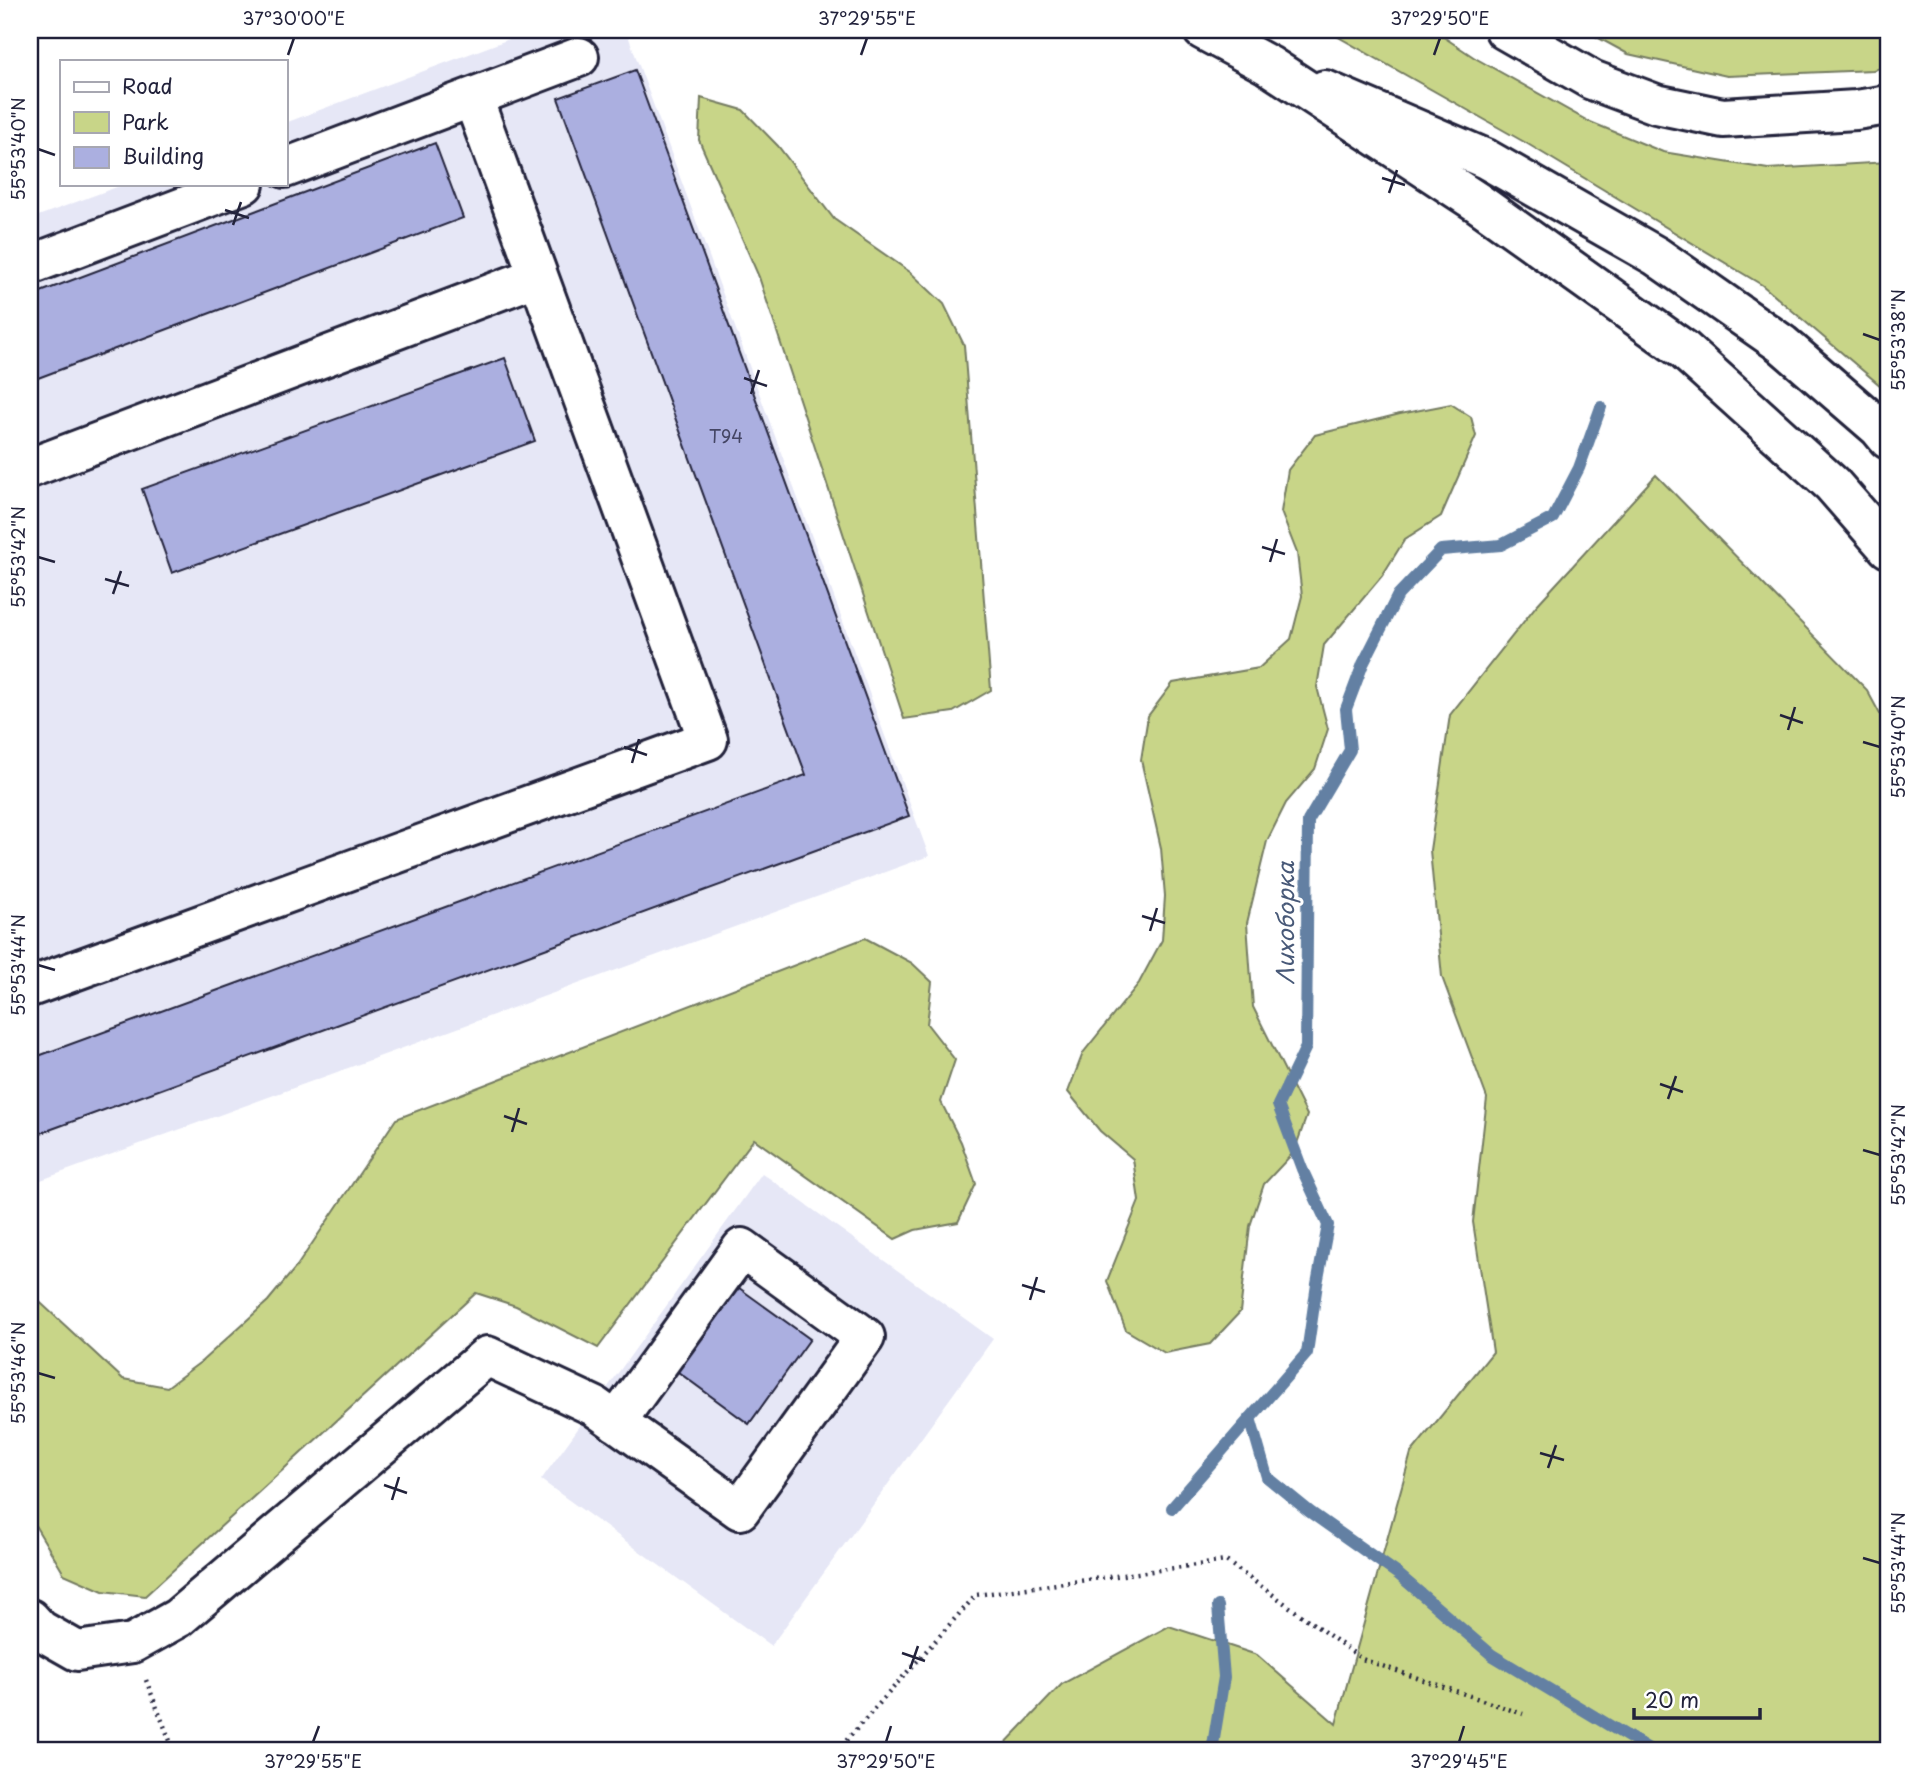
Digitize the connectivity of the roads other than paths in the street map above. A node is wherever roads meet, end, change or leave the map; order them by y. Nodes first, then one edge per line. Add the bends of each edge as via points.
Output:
1 (1203, 30) edge
2 (1505, 30) edge
3 (579, 57) dead end
4 (1268, 65) junction
5 (473, 98) junction
6 (1888, 105) edge
7 (287, 167) edge
8 (239, 186) edge
9 (30, 265) edge
10 (538, 276) junction
11 (1888, 439) edge
12 (30, 468) edge
13 (1888, 548) edge
14 (30, 987) edge
15 (616, 1422) junction
16 (30, 1619) edge

1 - 4 main road
2 - 6 main road via 1592,80 1656,104 1723,118
3 - 5 main road
4 - 11 main road via 1486,159 1656,256 1782,344
4 - 13 main road via 1477,202 1684,350 1832,484
5 - 7 main road
5 - 10 main road
8 - 9 main road
10 - 12 main road
10 - 14 main road via 708,740
15 - 15 main road via 740,1510 865,1337 742,1248
15 - 16 main road via 594,1406 487,1356 178,1618 133,1643 77,1651

